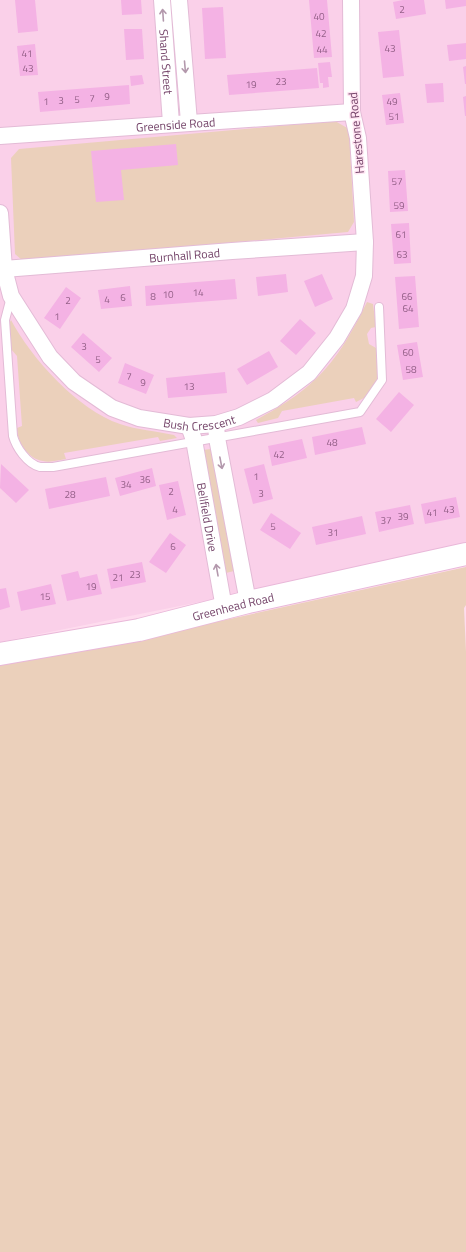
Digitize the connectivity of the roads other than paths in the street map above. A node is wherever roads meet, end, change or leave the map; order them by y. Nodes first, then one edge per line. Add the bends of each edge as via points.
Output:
1 (162, 0) edge
2 (179, 0) edge
3 (350, 0) edge
4 (352, 112) junction
5 (189, 122) junction
6 (171, 123) junction
7 (0, 136) edge
8 (0, 214) edge
9 (365, 242) junction
10 (1, 246) edge
11 (4, 269) junction
12 (11, 296) junction
13 (379, 307) dead end
14 (216, 431) junction
15 (192, 433) junction
16 (466, 554) edge
17 (248, 602) junction
18 (224, 608) junction
19 (0, 654) edge

6 -> 1 street, Shand Street
2 -> 5 street, Shand Street
3 - 4 street, Harestone Road
4 - 5 street, Greenside Road
4 - 9 street, Harestone Road via 358,138
5 - 6 street, Greenside Road
6 - 7 street, Greenside Road
8 - 10 street, Bush Crescent
9 - 11 street, Burnhall Road
9 - 14 street, Bush Crescent via 364,276 354,309 337,338 309,373 273,400
10 - 11 street, Bush Crescent
11 - 12 street, Bush Crescent
12 - 15 street, Bush Crescent via 50,357 74,382 112,408
12 - 15 lane via 5,320 13,436 16,446 25,456 39,466 53,467
13 - 14 lane via 382,380 360,412
14 - 15 street, Bush Crescent
14 -> 17 street, Bellfield Drive
18 -> 15 street, Bellfield Drive
16 - 17 street, Greenhead Road
17 - 18 street, Greenhead Road
18 - 19 street, Greenhead Road via 139,630

